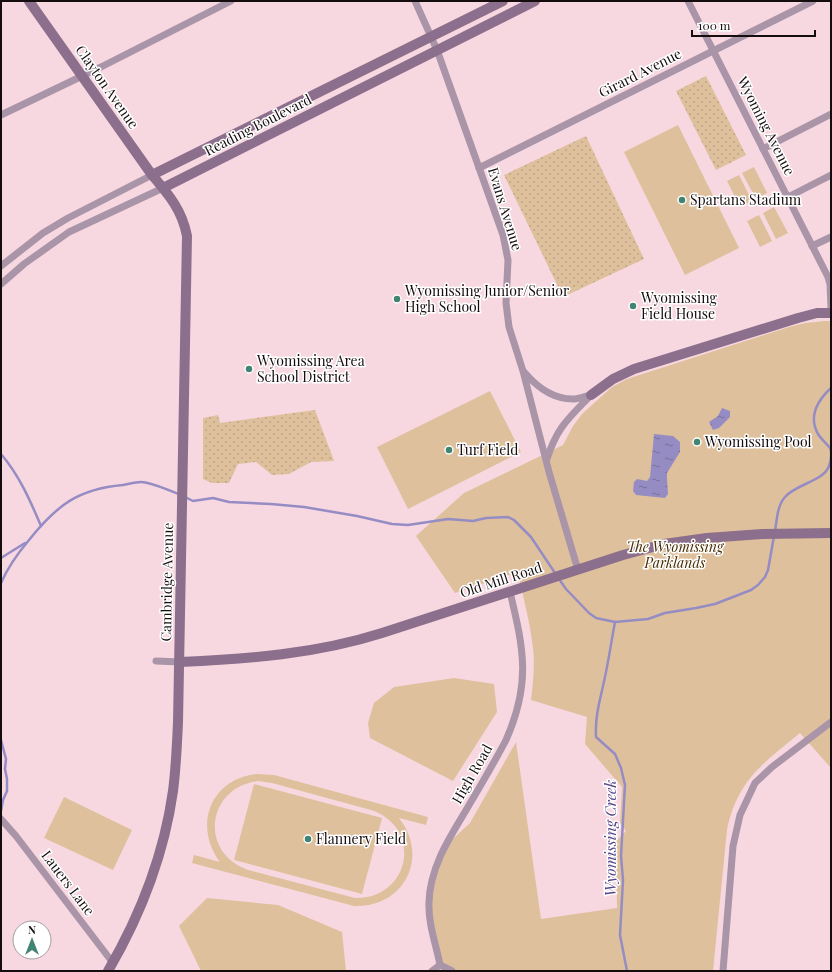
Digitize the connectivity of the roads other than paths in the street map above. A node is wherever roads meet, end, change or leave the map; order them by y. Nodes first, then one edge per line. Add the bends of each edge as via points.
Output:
1 (29, 1) edge
2 (231, 1) edge
3 (415, 1) edge
4 (503, 1) edge
5 (535, 1) edge
6 (688, 1) edge
7 (813, 1) edge
8 (431, 38) junction
9 (437, 50) junction
10 (713, 51) junction
11 (81, 76) junction
12 (831, 114) edge
13 (1, 115) edge
14 (763, 149) junction
15 (479, 168) junction
16 (152, 175) junction
17 (831, 175) edge
18 (163, 188) junction
19 (788, 197) junction
20 (831, 237) edge
21 (812, 246) junction
22 (1, 266) edge
23 (1, 284) edge
24 (831, 308) edge
25 (831, 313) edge
26 (523, 371) junction
27 (591, 395) junction
28 (547, 459) junction
29 (831, 533) edge
30 (578, 570) junction
31 (510, 592) junction
32 (156, 661) dead end
33 (180, 662) junction
34 (831, 722) edge
35 (1, 819) edge
36 (440, 965) junction
37 (111, 967) edge
38 (432, 971) edge
39 (452, 971) edge
40 (722, 971) edge

1 - 11 street, Clayton Avenue
2 - 11 street
3 - 8 street, Evans Avenue
4 - 8 street, Reading Boulevard
5 - 9 street, Reading Boulevard
6 - 10 street, Wyoming Avenue
7 - 10 street, Girard Avenue
8 - 9 street, Evans Avenue
8 - 16 street, Reading Boulevard
9 - 15 street, Evans Avenue
9 - 18 street, Reading Boulevard
10 - 14 street, Wyoming Avenue
10 - 15 street, Girard Avenue
11 - 13 street
11 - 16 street, Clayton Avenue
12 - 14 street
14 - 19 street, Wyoming Avenue
15 - 26 street, Evans Avenue via 503,235 508,268 507,316
16 - 18 street, Clayton Avenue
16 - 22 street, Reading Boulevard via 42,233
17 - 19 street
18 - 23 street, Reading Boulevard via 69,232
18 - 33 street, Cambridge Avenue via 179,211 187,236
19 - 21 street, Wyoming Avenue
20 - 21 street
21 - 24 street, Wyoming Avenue via 828,277
25 - 27 street via 817,312 634,369 613,378
26 - 27 street via 536,386 552,395 572,399
26 - 28 street, Evans Avenue
27 - 28 street via 562,425
28 - 30 street, Evans Avenue
29 - 30 street, Old Mill Road via 766,534 664,544
30 - 31 street, Old Mill Road
31 - 33 street, Old Mill Road via 369,638 332,647 255,658
31 - 36 street, High Road via 523,656 521,695 506,740 444,847 436,866 430,892 429,913
32 - 33 street
33 - 37 street, Cambridge Avenue via 176,762 164,834 146,894
34 - 40 street via 755,783 740,816 733,846
35 - 37 street, Lauers Lane
36 - 38 street
36 - 39 street

